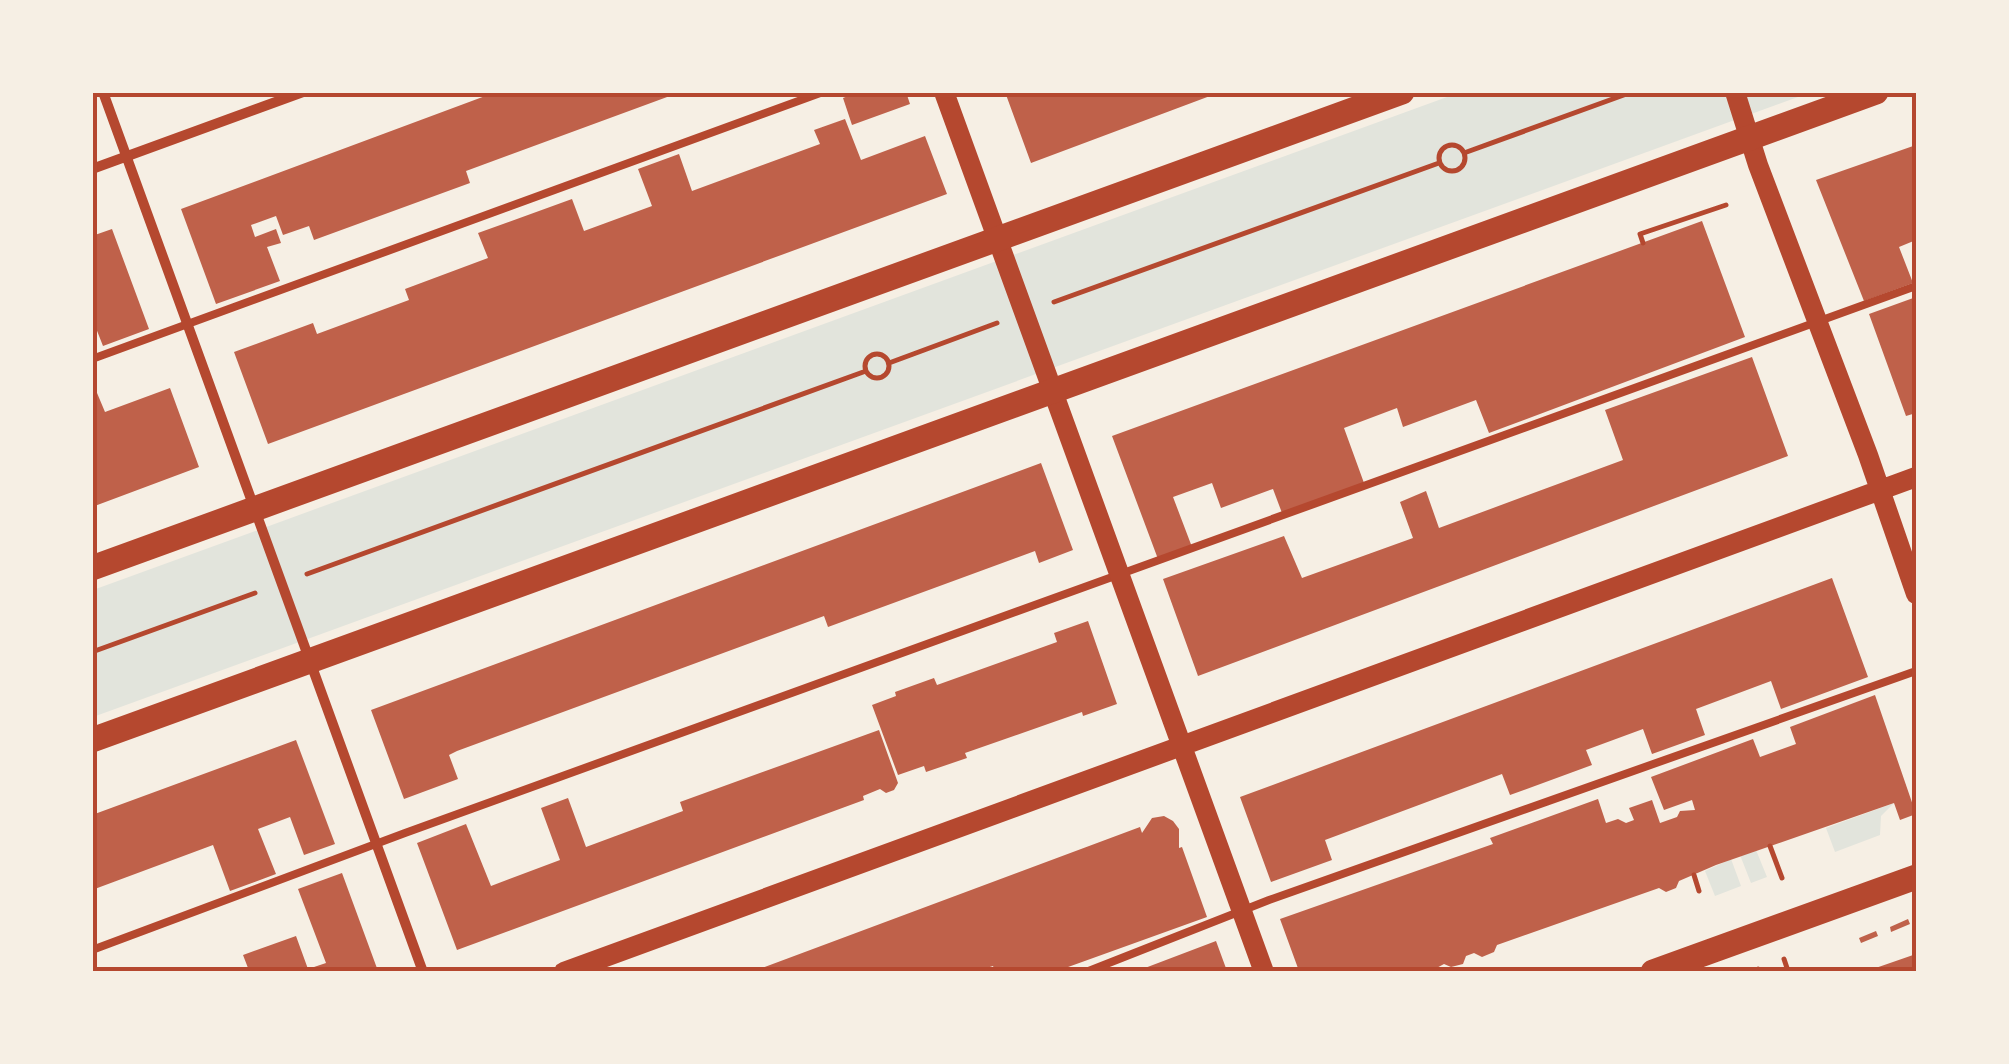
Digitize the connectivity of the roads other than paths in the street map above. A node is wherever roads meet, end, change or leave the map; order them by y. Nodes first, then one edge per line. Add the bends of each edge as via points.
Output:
1 (103, 92) edge
2 (303, 92) edge
3 (823, 92) edge
4 (944, 92) edge
5 (1402, 92) edge
6 (1735, 92) edge
7 (1876, 92) edge
8 (1750, 138) junction
9 (126, 156) junction
10 (92, 169) edge
11 (998, 240) junction
12 (1916, 286) edge
13 (1818, 323) junction
14 (186, 324) junction
15 (92, 359) edge
16 (1053, 390) junction
17 (1916, 478) edge
18 (1881, 490) junction
19 (255, 510) junction
20 (92, 568) edge
21 (1120, 576) junction
22 (1916, 594) edge
23 (308, 661) junction
24 (1916, 672) edge
25 (92, 740) edge
26 (1182, 747) junction
27 (377, 846) junction
28 (1916, 876) edge
29 (1242, 912) junction
30 (92, 950) edge
31 (423, 972) edge
32 (564, 972) edge
33 (1086, 972) edge
34 (1264, 972) edge
35 (1653, 972) edge

1 - 9 street
2 - 9 street
3 - 14 lane
4 - 11 main road
5 - 11 main road
6 - 8 main road
7 - 8 main road
8 - 13 main road
8 - 16 main road
9 - 10 street
9 - 14 street
11 - 16 main road
11 - 19 main road
12 - 13 lane
13 - 18 main road
13 - 21 lane
14 - 15 lane
14 - 19 street
16 - 21 main road
16 - 23 main road
17 - 18 main road
18 - 22 main road
18 - 26 main road
19 - 20 main road
19 - 23 street
21 - 26 main road
21 - 27 lane
23 - 25 main road
23 - 27 street
24 - 29 lane
26 - 29 main road
26 - 32 main road
27 - 30 lane
27 - 31 street
28 - 35 main road
29 - 33 lane
29 - 34 main road

